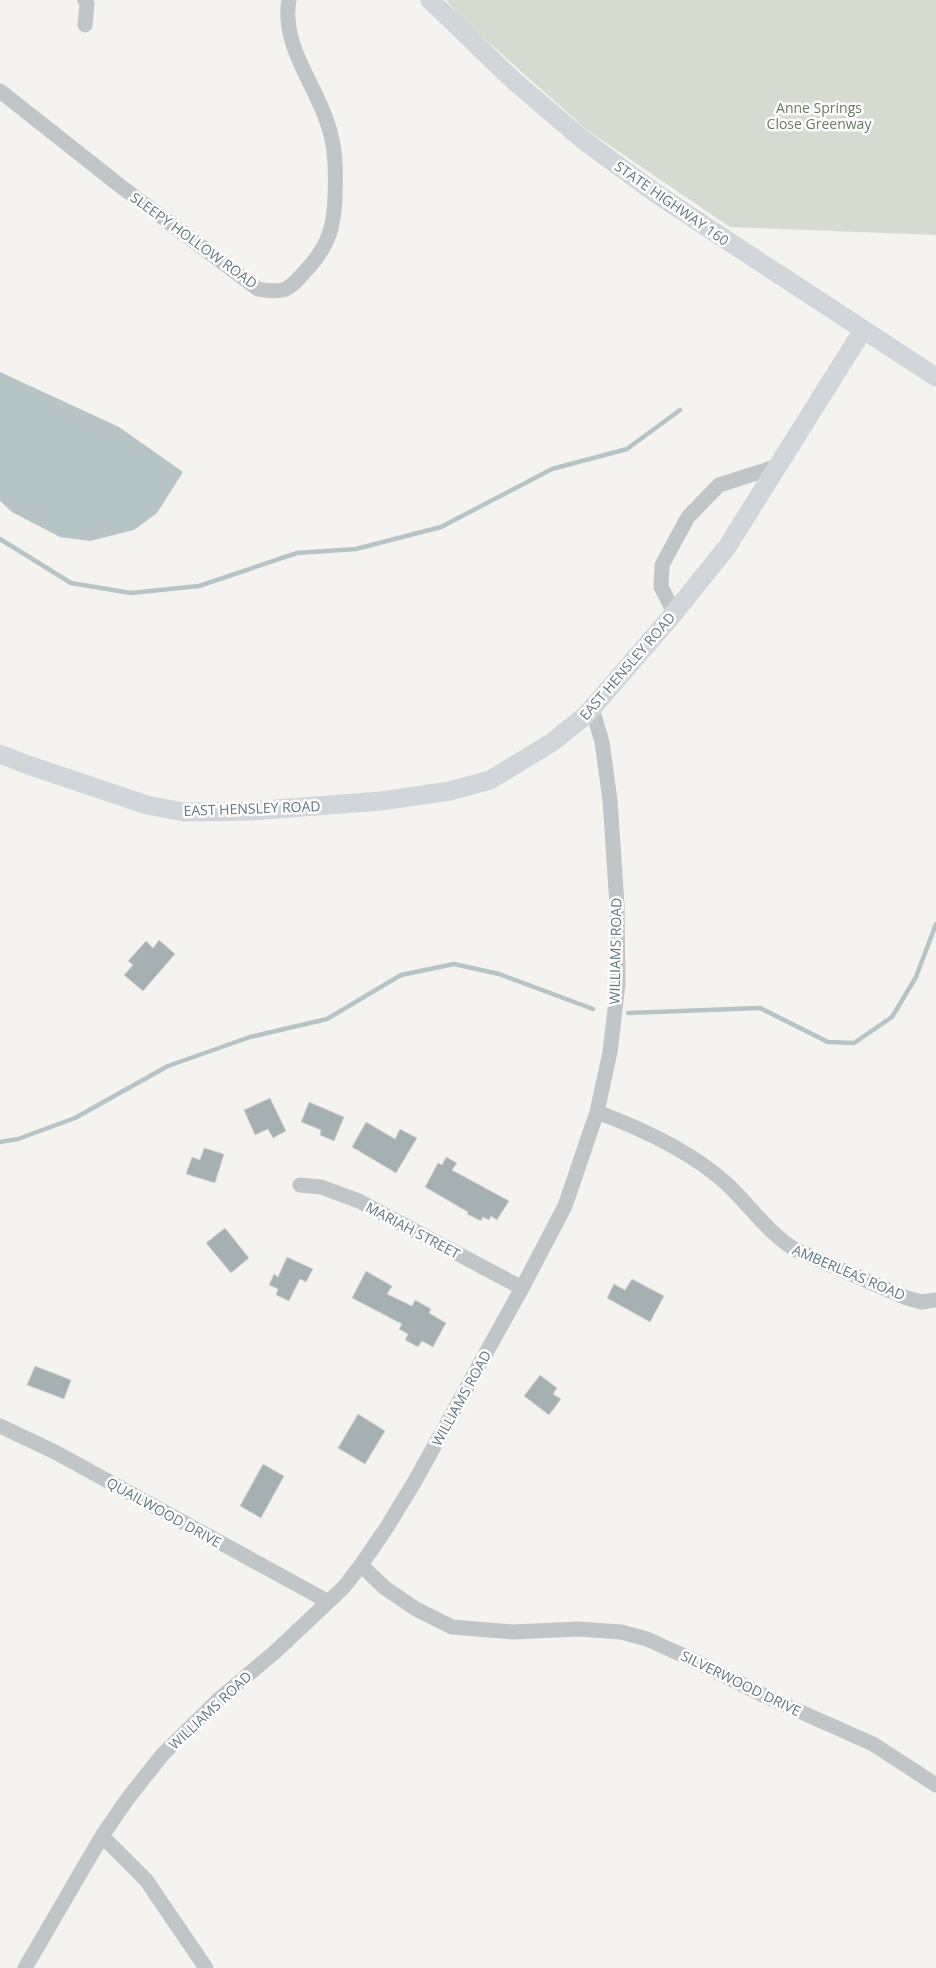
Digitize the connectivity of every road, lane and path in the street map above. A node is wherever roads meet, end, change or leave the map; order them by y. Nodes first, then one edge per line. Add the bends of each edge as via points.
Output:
1 (85, 0) edge
2 (289, 0) edge
3 (430, 0) edge
4 (85, 26) dead end
5 (0, 91) edge
6 (863, 330) junction
7 (936, 377) edge
8 (778, 466) junction
9 (674, 612) junction
10 (592, 708) junction
11 (0, 754) edge
12 (596, 1112) junction
13 (300, 1185) dead end
14 (522, 1288) junction
15 (936, 1300) edge
16 (0, 1426) edge
17 (361, 1565) junction
18 (327, 1601) junction
19 (936, 1785) edge
20 (102, 1836) junction
21 (24, 1968) edge
22 (206, 1968) edge

1 - 4 street
2 - 5 street, SLEEPY HOLLOW ROAD via 288,23 294,47 328,123 336,169 332,230 312,263 289,289 275,292 258,289
3 - 6 main road, STATE HIGHWAY 160 via 514,81 582,139 654,192
6 - 7 main road, STATE HIGHWAY 160
6 - 8 main road, EAST HENSLEY ROAD
8 - 9 main road, EAST HENSLEY ROAD via 727,547
8 - 9 street via 719,485 688,517 662,565 661,587
9 - 10 main road, EAST HENSLEY ROAD
10 - 11 main road, EAST HENSLEY ROAD via 551,743 490,780 450,791 381,801 252,810 169,810
10 - 12 street, WILLIAMS ROAD via 602,742 610,800 618,984 610,1052
12 - 14 street, WILLIAMS ROAD via 565,1206
12 - 15 street, AMBERLEAS ROAD via 661,1141 713,1172 768,1229 796,1250 908,1298 922,1302
13 - 14 street, MARIAH STREET via 321,1187 359,1201
14 - 17 street, WILLIAMS ROAD via 415,1481
16 - 18 street, QUAILWOOD DRIVE via 55,1452
17 - 18 street, WILLIAMS ROAD via 344,1587
17 - 19 street, SILVERWOOD DRIVE via 385,1588 416,1609 452,1627 513,1632 578,1629 621,1632 647,1639 873,1744
18 - 20 street, WILLIAMS ROAD via 163,1754
20 - 21 street, WILLIAMS ROAD
20 - 22 street via 146,1880

